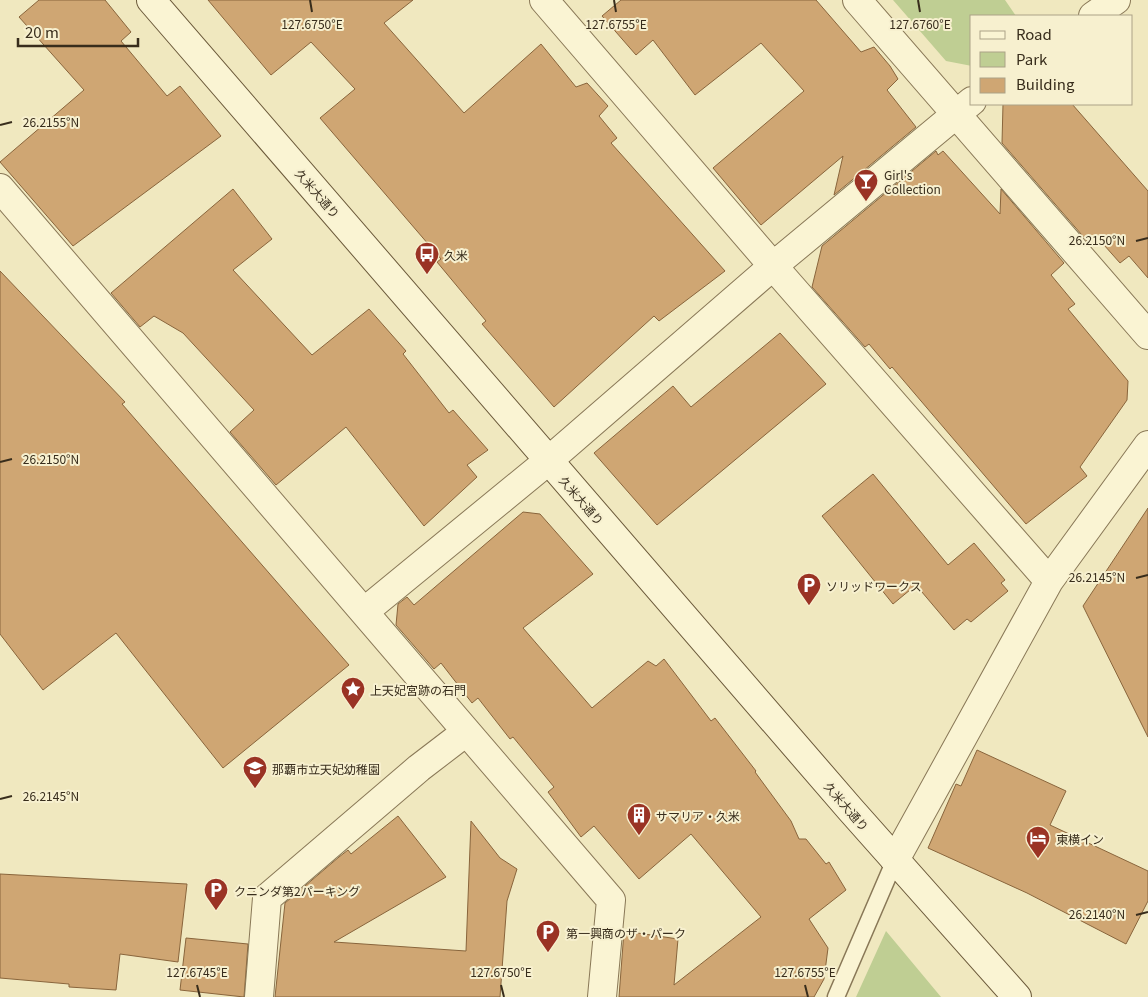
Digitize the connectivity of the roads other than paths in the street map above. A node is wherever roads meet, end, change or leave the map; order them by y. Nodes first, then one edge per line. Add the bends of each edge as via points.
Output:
1 (151, 0) edge
2 (544, 0) edge
3 (857, 0) edge
4 (1116, 0) edge
5 (1094, 15) edge
6 (964, 106) edge
7 (0, 188) edge
8 (773, 266) junction
9 (1148, 335) edge
10 (1148, 445) edge
11 (548, 461) junction
12 (1049, 581) junction
13 (365, 611) junction
14 (466, 732) junction
15 (895, 860) junction
16 (259, 997) edge
17 (602, 997) edge
18 (836, 997) edge
19 (1017, 997) edge

1 - 11 street, 久米大通り
2 - 8 street
3 - 6 street
4 - 5 street
6 - 8 street
6 - 9 street
7 - 13 street
8 - 11 street
8 - 12 street
10 - 12 street
11 - 13 street
11 - 15 street, 久米大通り
12 - 15 street
13 - 14 street
14 - 16 street via 267,898
14 - 17 street via 611,900
15 - 18 lane
15 - 19 street, 久米大通り

